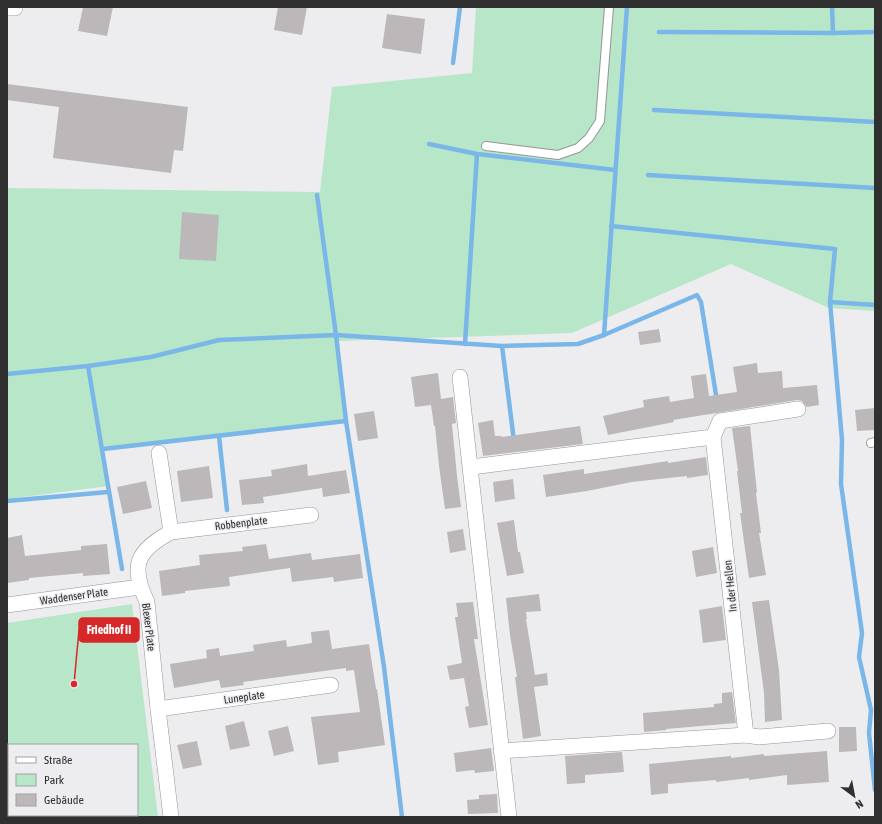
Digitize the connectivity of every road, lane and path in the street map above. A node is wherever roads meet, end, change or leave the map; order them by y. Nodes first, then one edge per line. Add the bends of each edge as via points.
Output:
1 (609, 7) edge
2 (486, 146) dead end
3 (460, 377) dead end
4 (798, 409) dead end
5 (713, 437) junction
6 (159, 453) dead end
7 (471, 467) junction
8 (311, 515) dead end
9 (171, 532) junction
10 (140, 587) junction
11 (7, 605) edge
12 (331, 685) dead end
13 (158, 709) junction
14 (828, 731) dead end
15 (746, 735) junction
16 (501, 751) junction
17 (171, 817) edge
18 (509, 817) edge

1 - 2 lane via 600,121 589,138 578,148 558,155
3 - 7 street
4 - 5 street via 720,421
5 - 7 street
5 - 15 street, In der Hellen
6 - 9 street
7 - 16 street
8 - 9 street, Robbenplate
9 - 10 street, Blexer Plate via 155,540 140,557 137,571
10 - 11 street, Waddenser Plate
10 - 13 street, Blexer Plate via 148,602
12 - 13 street, Luneplate
13 - 17 street, Blexer Plate
14 - 15 street via 759,737
15 - 16 street
16 - 18 street

